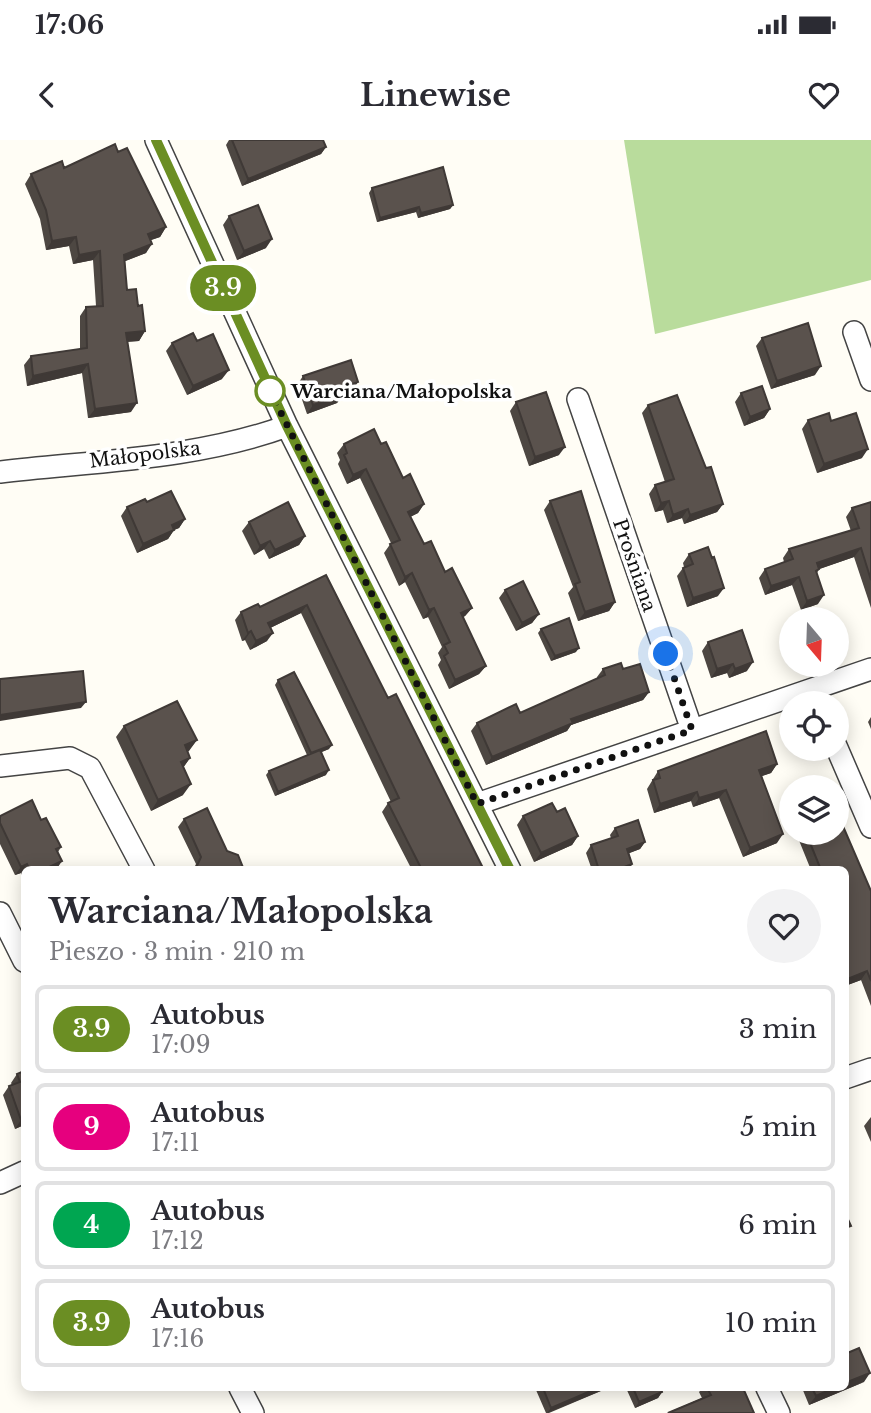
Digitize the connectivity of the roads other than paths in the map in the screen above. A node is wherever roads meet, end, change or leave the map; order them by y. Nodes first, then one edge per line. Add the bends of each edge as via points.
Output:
1 (156, 140) edge
2 (854, 332) dead end
3 (871, 380) edge
4 (578, 399) dead end
5 (287, 426) junction
6 (0, 472) edge
7 (871, 669) edge
8 (825, 691) edge
9 (779, 706) edge
10 (692, 730) junction
11 (842, 761) edge
12 (0, 766) edge
13 (477, 804) junction
14 (871, 827) edge
15 (142, 866) edge
16 (508, 866) edge
17 (0, 913) edge
18 (21, 955) edge
19 (871, 1069) edge
20 (849, 1077) edge
21 (21, 1173) edge
22 (0, 1183) edge
23 (242, 1391) edge
24 (768, 1391) edge
25 (253, 1413) edge
26 (779, 1413) edge

1 - 5 street
2 - 3 street
4 - 10 street, Prośniana
5 - 6 street, Małopolska via 197,449
5 - 13 street
7 - 8 street
9 - 10 street
10 - 13 street
11 - 14 street
12 - 15 street via 70,758 90,768
13 - 16 street
17 - 18 street
19 - 20 street
21 - 22 street
23 - 25 street
24 - 26 street

